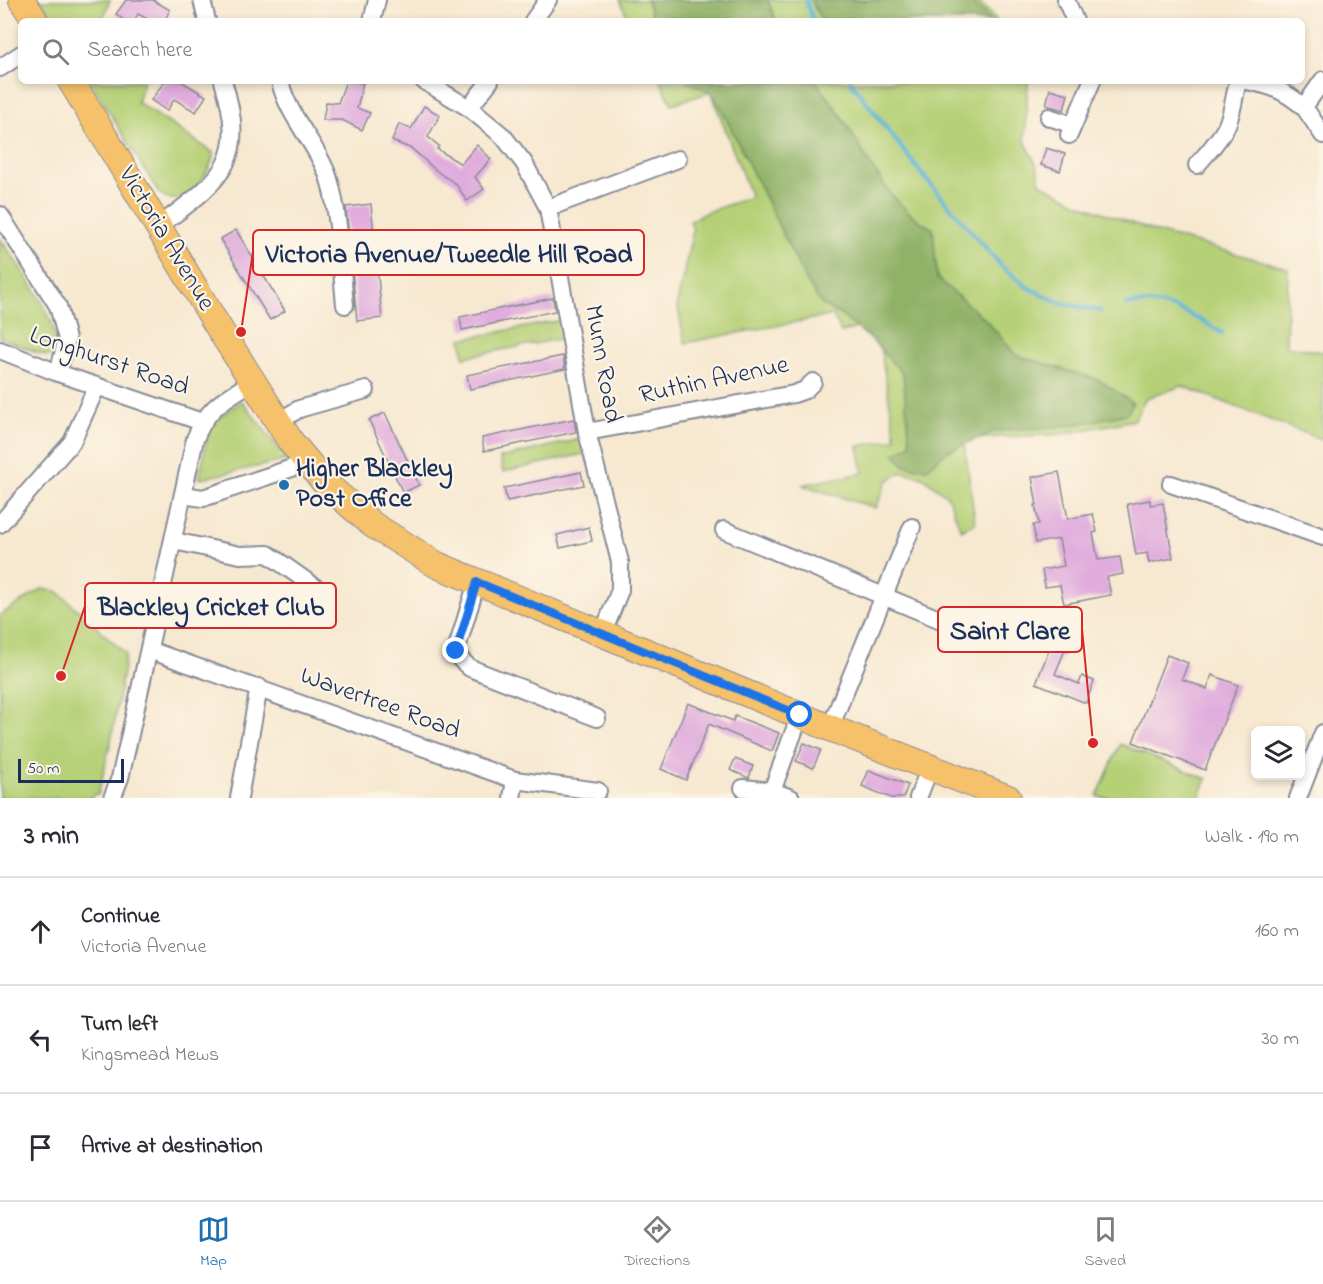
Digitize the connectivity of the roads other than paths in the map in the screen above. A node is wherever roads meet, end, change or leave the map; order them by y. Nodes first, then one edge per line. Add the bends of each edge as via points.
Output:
1 (22, 0) edge
2 (202, 0) edge
3 (377, 0) edge
4 (548, 0) edge
5 (1066, 0) edge
6 (33, 18) edge
7 (206, 18) edge
8 (373, 18) edge
9 (535, 18) edge
10 (1074, 18) edge
11 (18, 56) edge
12 (0, 68) edge
13 (1323, 80) edge
14 (73, 84) edge
15 (224, 84) edge
16 (281, 84) edge
17 (429, 84) edge
18 (488, 84) edge
19 (1091, 84) edge
20 (1237, 84) edge
21 (1261, 84) edge
22 (1304, 107) junction
23 (469, 108) junction
24 (1048, 117) dead end
25 (1323, 135) edge
26 (678, 159) dead end
27 (1197, 165) dead end
28 (548, 208) junction
29 (0, 215) edge
30 (159, 226) junction
31 (345, 305) dead end
32 (0, 350) edge
33 (58, 373) junction
34 (252, 382) junction
35 (813, 382) dead end
36 (97, 386) junction
37 (366, 390) dead end
38 (202, 422) junction
39 (278, 422) junction
40 (587, 432) junction
41 (303, 459) junction
42 (1172, 484) dead end
43 (183, 495) junction
44 (0, 524) edge
45 (912, 527) dead end
46 (724, 530) dead end
47 (1323, 537) edge
48 (174, 541) junction
49 (477, 582) junction
50 (319, 590) dead end
51 (884, 596) junction
52 (946, 622) dead end
53 (603, 633) junction
54 (149, 650) junction
55 (260, 687) junction
56 (800, 715) junction
57 (597, 718) dead end
58 (830, 728) junction
59 (1323, 733) edge
60 (930, 767) junction
61 (514, 780) junction
62 (743, 788) dead end
63 (598, 791) dead end
64 (772, 791) junction
65 (112, 798) edge
66 (239, 798) edge
67 (512, 798) edge
68 (791, 798) edge
69 (918, 798) edge
70 (1008, 798) edge
71 (1298, 798) edge

1 - 6 main road
2 - 7 street
3 - 8 street
4 - 9 street
5 - 10 street
11 - 12 street
13 - 22 street
14 - 30 main road, Victoria Avenue
15 - 30 street via 231,106 232,141 228,157 220,174
16 - 31 street via 328,174
17 - 23 street, Munn Road
18 - 23 street
19 - 24 street via 1071,130
20 - 27 street via 1226,127
21 - 22 street via 1290,95
22 - 25 street
23 - 28 street, Munn Road via 512,147
26 - 28 street
28 - 40 street, Munn Road
29 - 33 street via 58,306 67,339
30 - 34 main road, Victoria Avenue
32 - 33 street, Longhurst Road
33 - 36 street, Longhurst Road
34 - 38 street via 214,407
34 - 39 main road, Victoria Avenue
35 - 40 street, Ruthin Avenue via 794,394
36 - 38 street, Longhurst Road
36 - 44 street via 72,442
37 - 39 street via 299,409
38 - 43 street
39 - 41 main road, Victoria Avenue
40 - 53 street, Munn Road via 620,562 620,590
41 - 43 street via 292,468 203,498
41 - 49 main road, Victoria Avenue via 347,504 389,537 437,565
42 - 47 street
43 - 48 street
45 - 51 street
46 - 51 street
48 - 50 street via 240,555 268,554
48 - 54 street
49 - 53 main road, Victoria Avenue
49 - 57 street via 456,651 460,660 470,668
51 - 52 street
51 - 58 street
53 - 56 main road, Victoria Avenue
54 - 55 street, Wavertree Road
54 - 65 street
55 - 61 street, Wavertree Road
55 - 66 street
56 - 58 main road, Victoria Avenue
56 - 64 street
58 - 60 main road, Victoria Avenue
59 - 71 street
60 - 69 street
60 - 70 main road, Victoria Avenue
61 - 63 street, Wavertree Road
61 - 67 street
62 - 64 street
64 - 68 street

